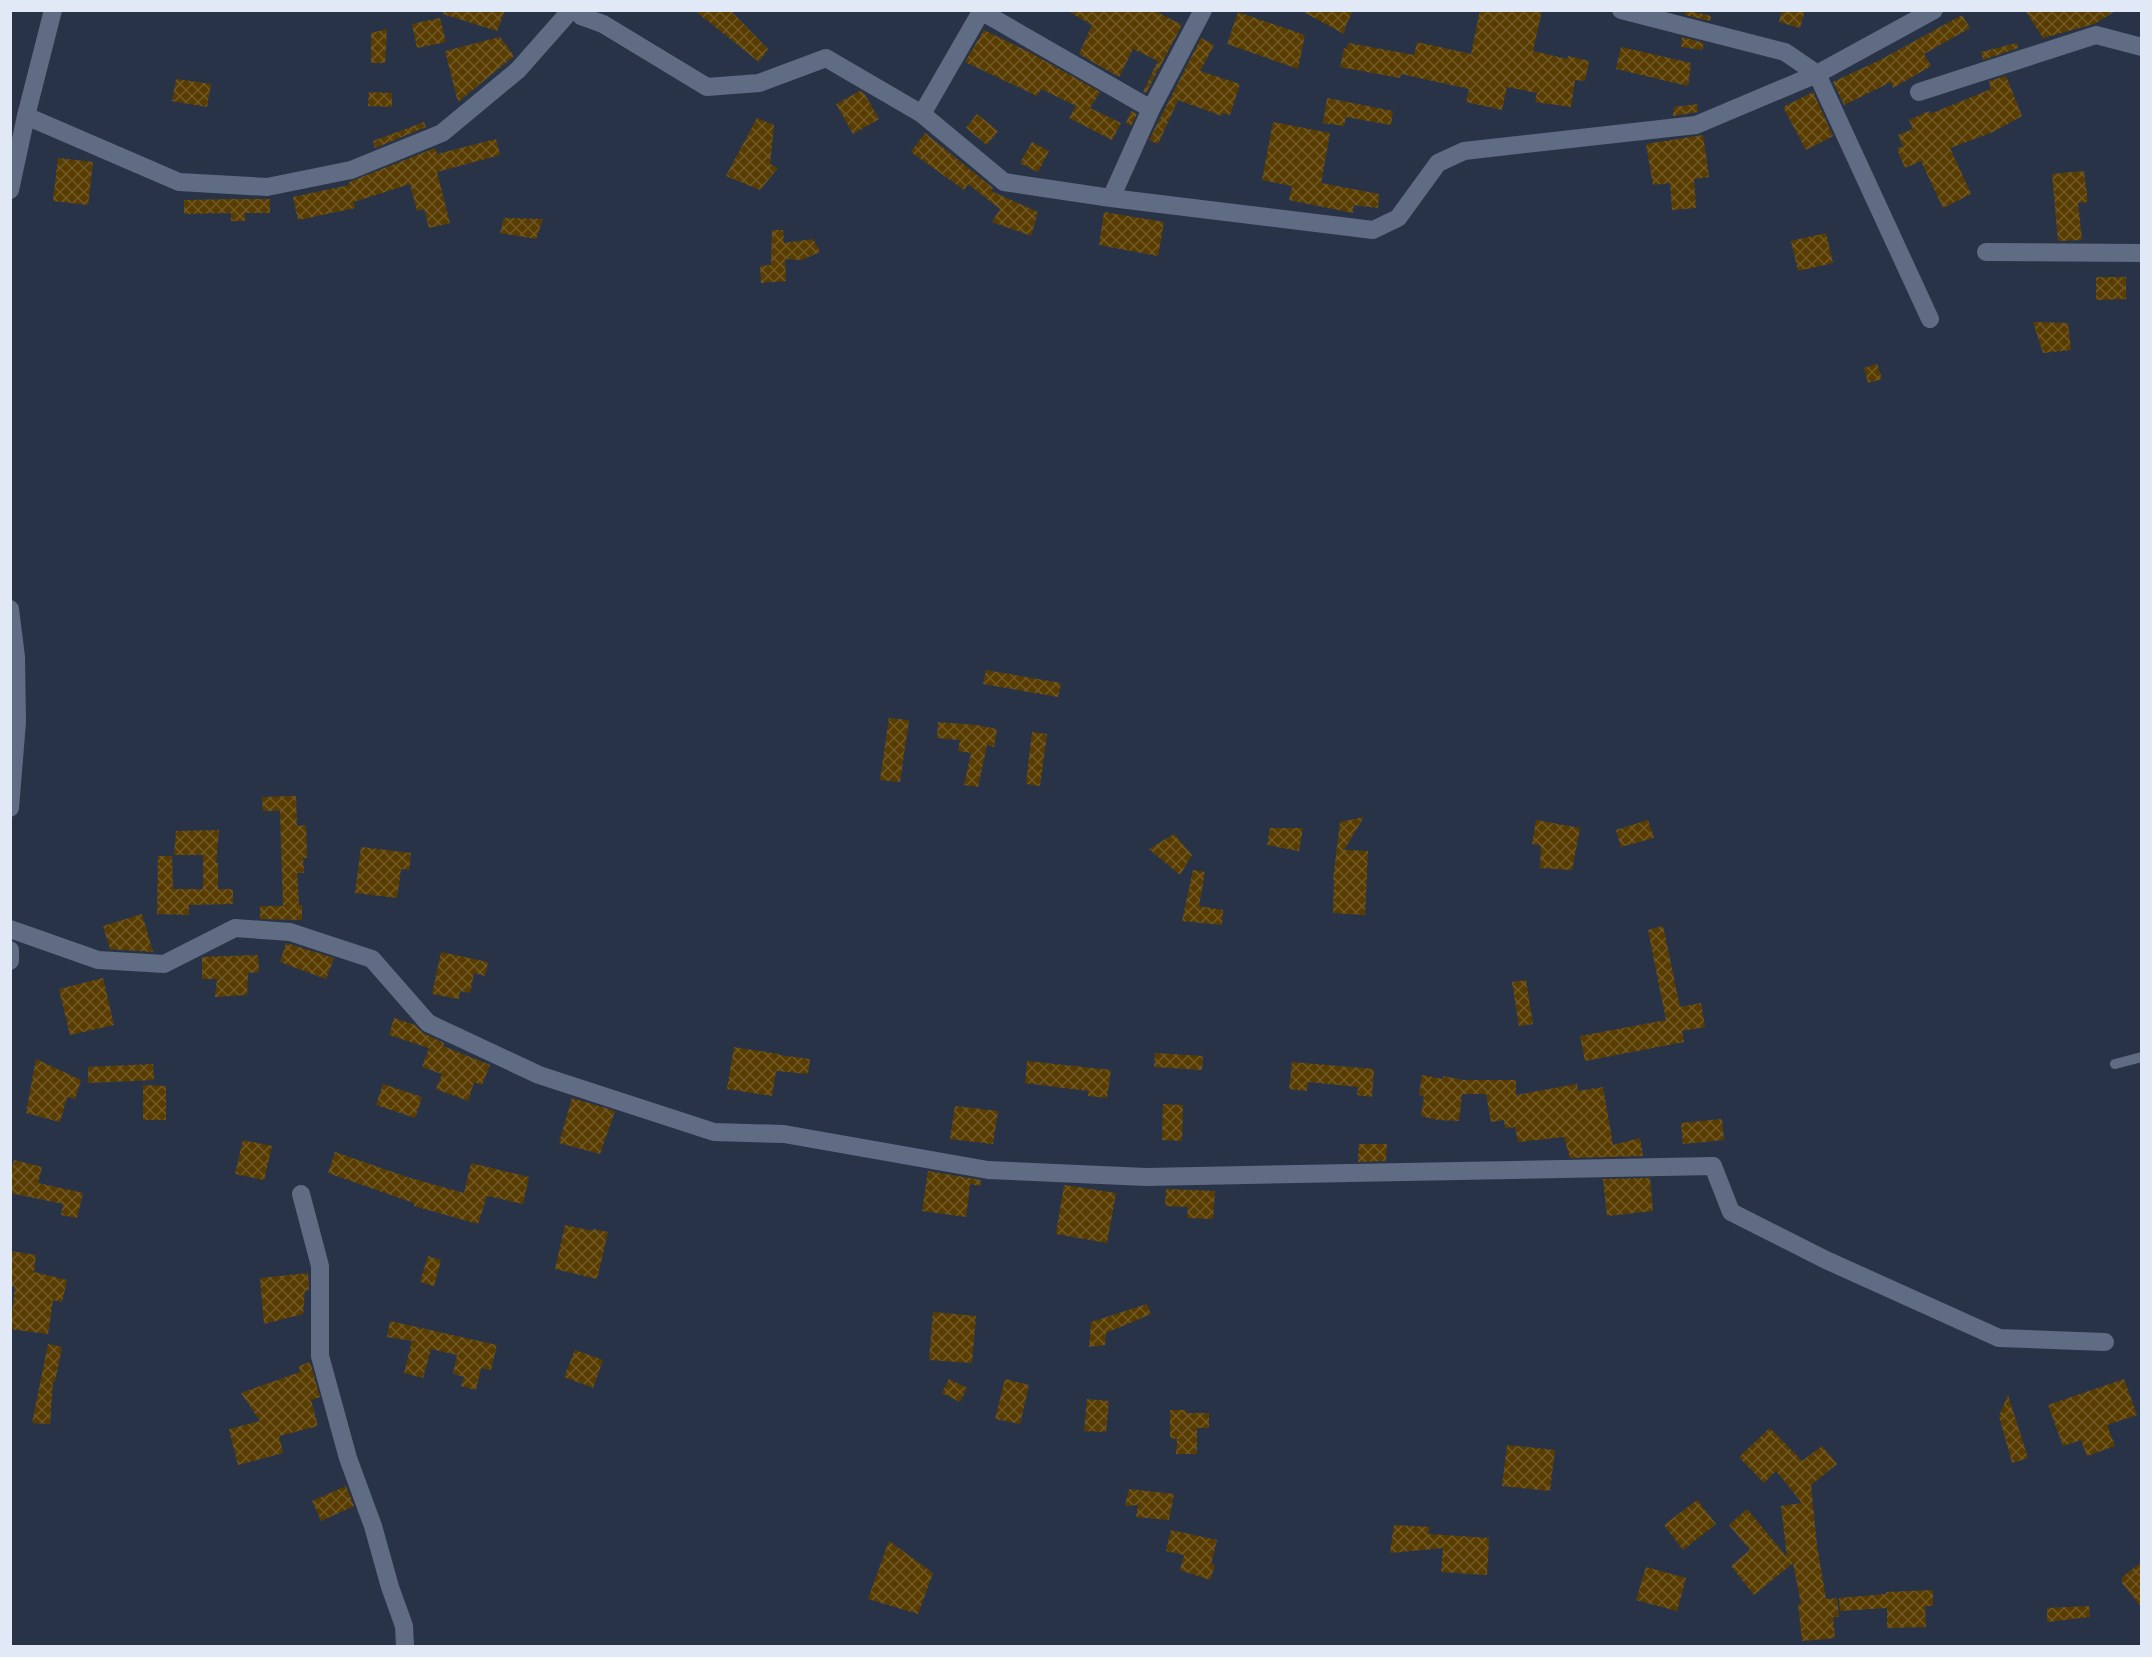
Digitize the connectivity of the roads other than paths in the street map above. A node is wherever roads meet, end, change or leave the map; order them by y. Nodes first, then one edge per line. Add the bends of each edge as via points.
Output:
1 (52, 10) edge
2 (571, 10) edge
3 (578, 10) edge
4 (1203, 10) edge
5 (1621, 10) edge
6 (1934, 10) edge
7 (981, 11) edge
8 (2142, 47) edge
9 (1816, 74) junction
10 (1918, 92) dead end
11 (1151, 109) junction
12 (922, 114) junction
13 (26, 116) junction
14 (10, 190) edge
15 (1111, 198) junction
16 (1986, 252) dead end
17 (2142, 253) edge
18 (1929, 319) dead end
19 (10, 609) edge
20 (10, 808) edge
21 (10, 929) edge
22 (2142, 1057) edge
23 (2115, 1064) dead end
24 (300, 1194) dead end
25 (2105, 1342) dead end
26 (405, 1647) edge

1 - 13 street
2 - 13 street via 518,70 442,133 351,170 267,187 179,182
3 - 12 street via 581,16 603,24 707,87 759,83 826,58
4 - 11 street
5 - 9 street via 1785,52
6 - 9 street
7 - 11 street
7 - 12 street
8 - 10 street via 2096,35
9 - 15 street via 1696,125 1464,151 1438,163 1398,218 1373,230
9 - 18 street
11 - 15 street
12 - 15 street via 1004,182
13 - 14 street
16 - 17 street
19 - 20 street via 16,657 16,723
21 - 25 street via 98,960 164,963 235,928 290,932 372,960 428,1023 539,1075 714,1132 784,1134 988,1170 1146,1178 1713,1167 1731,1212 1967,1324 1999,1338
22 - 23 lane
24 - 26 street via 320,1266 320,1356 348,1458 404,1626

